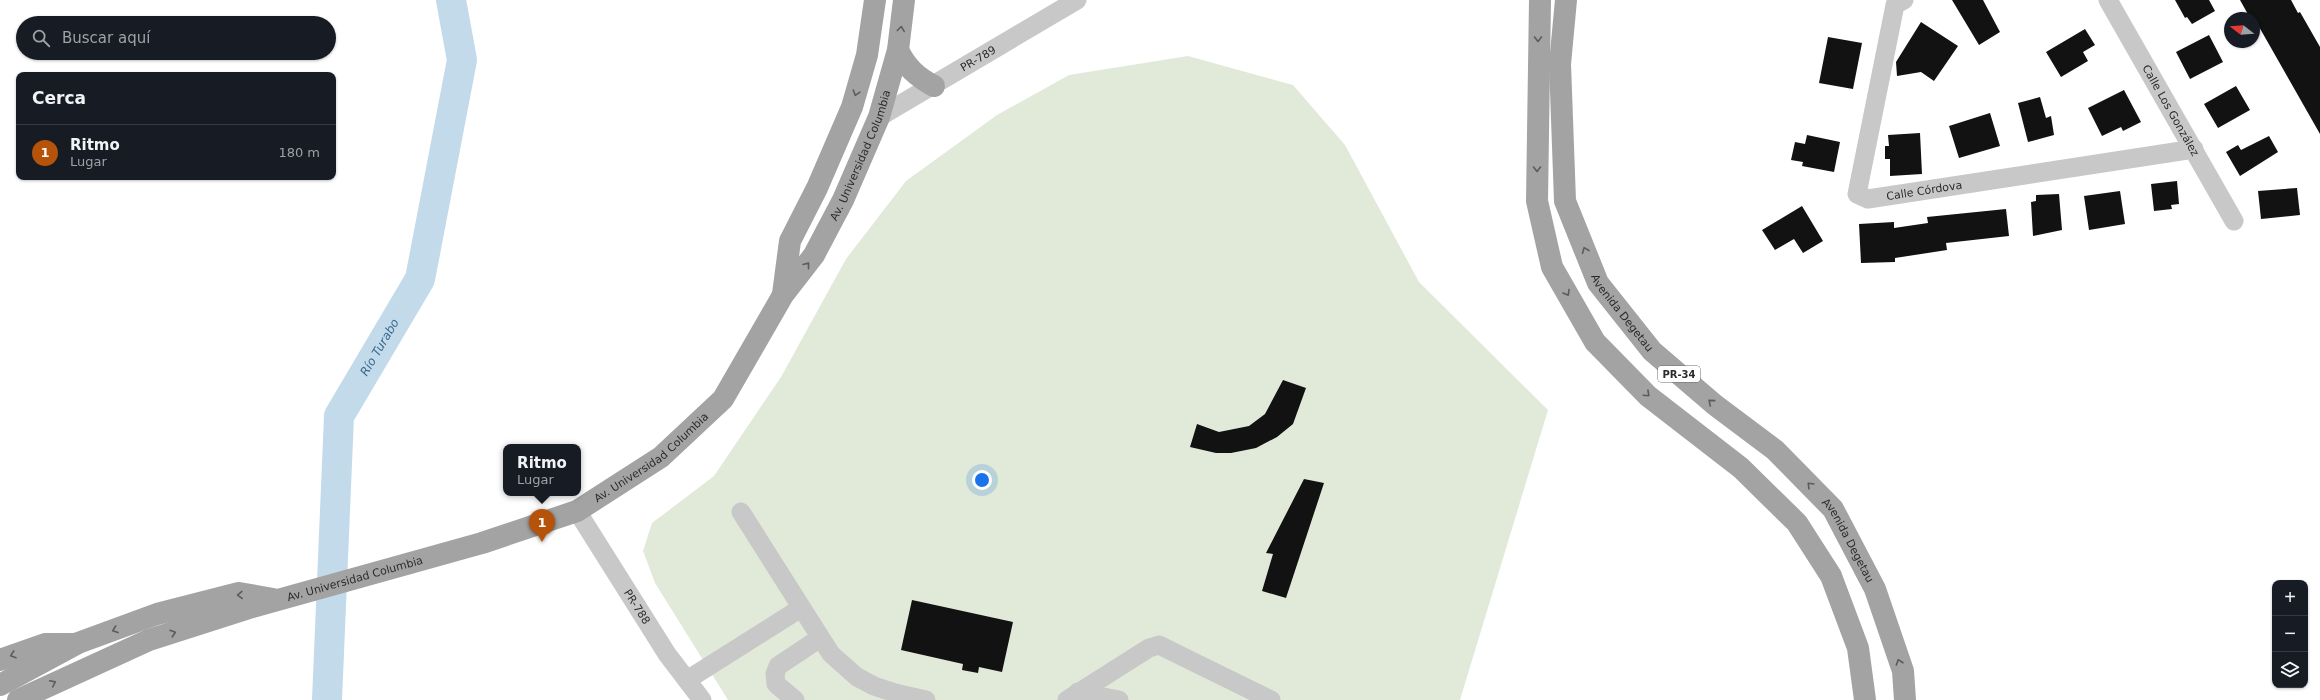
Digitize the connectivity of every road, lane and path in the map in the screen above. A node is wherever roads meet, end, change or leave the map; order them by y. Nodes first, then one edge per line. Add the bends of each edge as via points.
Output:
1 (875, 0) edge
2 (884, 0) edge
3 (904, 0) edge
4 (1077, 0) edge
5 (1540, 0) edge
6 (1566, 0) edge
7 (1904, 0) edge
8 (2108, 0) edge
9 (898, 50) junction
10 (934, 86) junction
11 (879, 117) junction
12 (2194, 149) junction
13 (805, 209) junction
14 (2234, 222) dead end
15 (783, 295) junction
16 (577, 511) junction
17 (741, 512) dead end
18 (278, 600) junction
19 (801, 608) junction
20 (820, 638) junction
21 (78, 643) junction
22 (0, 660) edge
23 (687, 680) junction
24 (0, 685) edge
25 (1073, 696) edge
26 (18, 700) edge
27 (702, 700) edge
28 (795, 700) edge
29 (926, 700) edge
30 (1119, 700) edge
31 (1271, 700) edge
32 (1865, 700) edge
33 (1905, 700) edge

1 -> 13 main road, Av. Universidad Columbia via 867,55 852,107
2 - 11 main road via 873,80
9 -> 3 main road, Av. Universidad Columbia
4 - 10 street, PR-789 / PR-789
5 -> 32 main road via 1537,201 1552,267 1595,342 1648,396 1741,468 1798,523 1831,576 1858,648
33 -> 6 main road, Avenida Degetau / PR-34 via 1902,671 1875,589 1832,508 1775,450 1715,405 1652,351 1598,283 1565,201 1560,64
7 - 12 street, Calle Córdova via 1895,6 1857,194 1868,199
8 - 12 street, Calle Los González
9 - 10 main road via 904,62 918,77
9 - 11 main road, Av. Universidad Columbia
10 - 11 street, PR-789 / PR-789
11 - 13 main road via 855,136 828,185
15 -> 11 main road, Av. Universidad Columbia via 814,256 844,200
12 - 14 street, Calle Los González
13 - 15 main road, Av. Universidad Columbia via 790,241
15 - 16 main road, Av. Universidad Columbia via 723,399 661,457
16 - 18 main road, Av. Universidad Columbia via 482,543
16 - 23 street, PR-788 / PR-788 via 628,595
17 - 19 street
18 -> 21 main road, Av. Universidad Columbia via 239,593 157,614
26 -> 18 main road, Av. Universidad Columbia via 150,640
19 - 20 street
19 - 23 street
20 - 28 street via 778,666 775,674 776,684
20 - 29 street via 831,654 857,677 895,693
21 -> 22 main road via 45,644
21 - 24 main road, Av. Universidad Columbia
23 - 27 street, PR-788 / PR-788
25 - 30 street
25 - 31 street via 1149,648 1159,645

